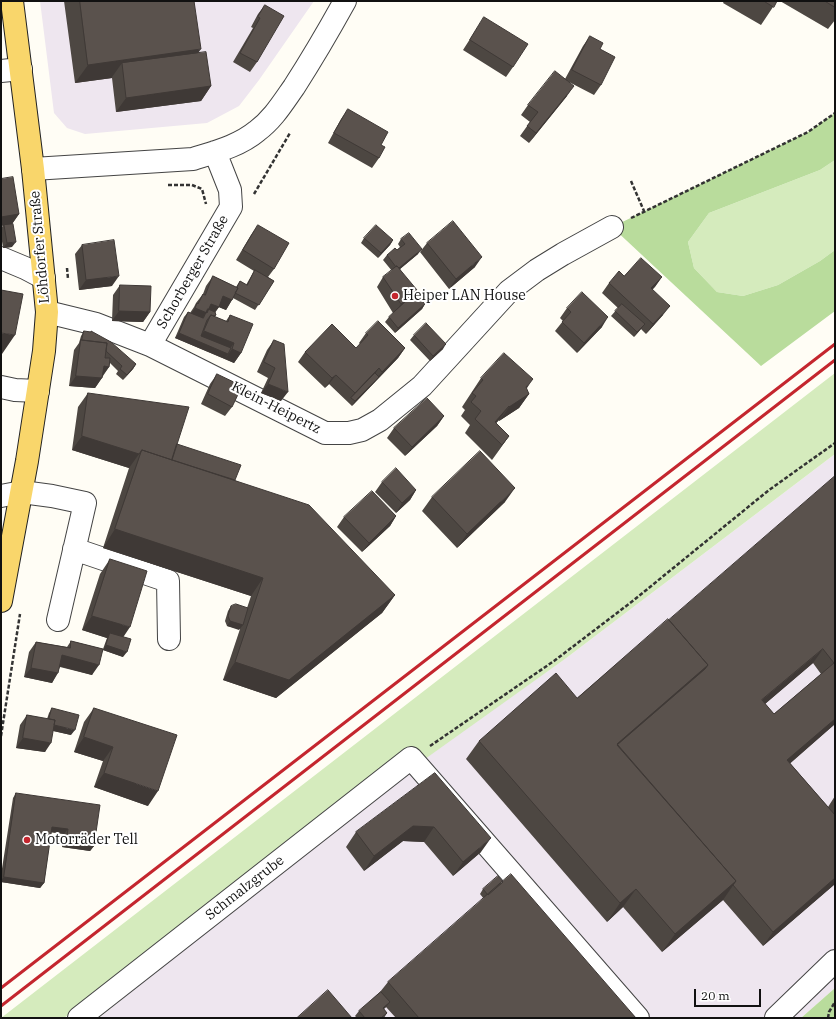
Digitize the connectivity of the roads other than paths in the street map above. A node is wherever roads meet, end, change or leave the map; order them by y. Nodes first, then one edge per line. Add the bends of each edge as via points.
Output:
1 (12, 1) edge
2 (346, 1) edge
3 (11, 70) edge
4 (215, 152) junction
5 (33, 169) junction
6 (612, 227) road end
7 (1, 258) edge
8 (44, 278) junction
9 (46, 312) junction
10 (150, 345) junction
11 (1, 387) edge
12 (38, 391) junction
13 (11, 494) edge
14 (74, 549) junction
15 (1, 601) edge
16 (58, 620) dead end
17 (169, 639) dead end
18 (835, 961) edge
19 (79, 1018) edge
20 (638, 1018) edge
21 (776, 1018) edge

1 - 3 main road, Löhdorfer Straße
2 - 4 street via 309,64 273,117 243,140
3 - 5 main road, Löhdorfer Straße
4 - 5 street via 193,159
4 - 10 street, Schorberger Straße via 230,190 231,207
5 - 8 main road, Löhdorfer Straße
6 - 10 street, Klein-Heipertz via 537,270 509,292 420,388 380,420 362,430 325,433
7 - 8 street
8 - 9 main road, Löhdorfer Straße
9 - 10 street, Klein-Heipertz via 96,324
9 - 12 main road, Löhdorfer Straße
11 - 12 street
12 - 13 main road, Löhdorfer Straße
13 - 14 street via 52,496 85,503
13 - 15 main road, Löhdorfer Straße
14 - 16 street
14 - 17 street via 168,582
18 - 21 street
19 - 20 street, Schmalzgrube via 411,758

